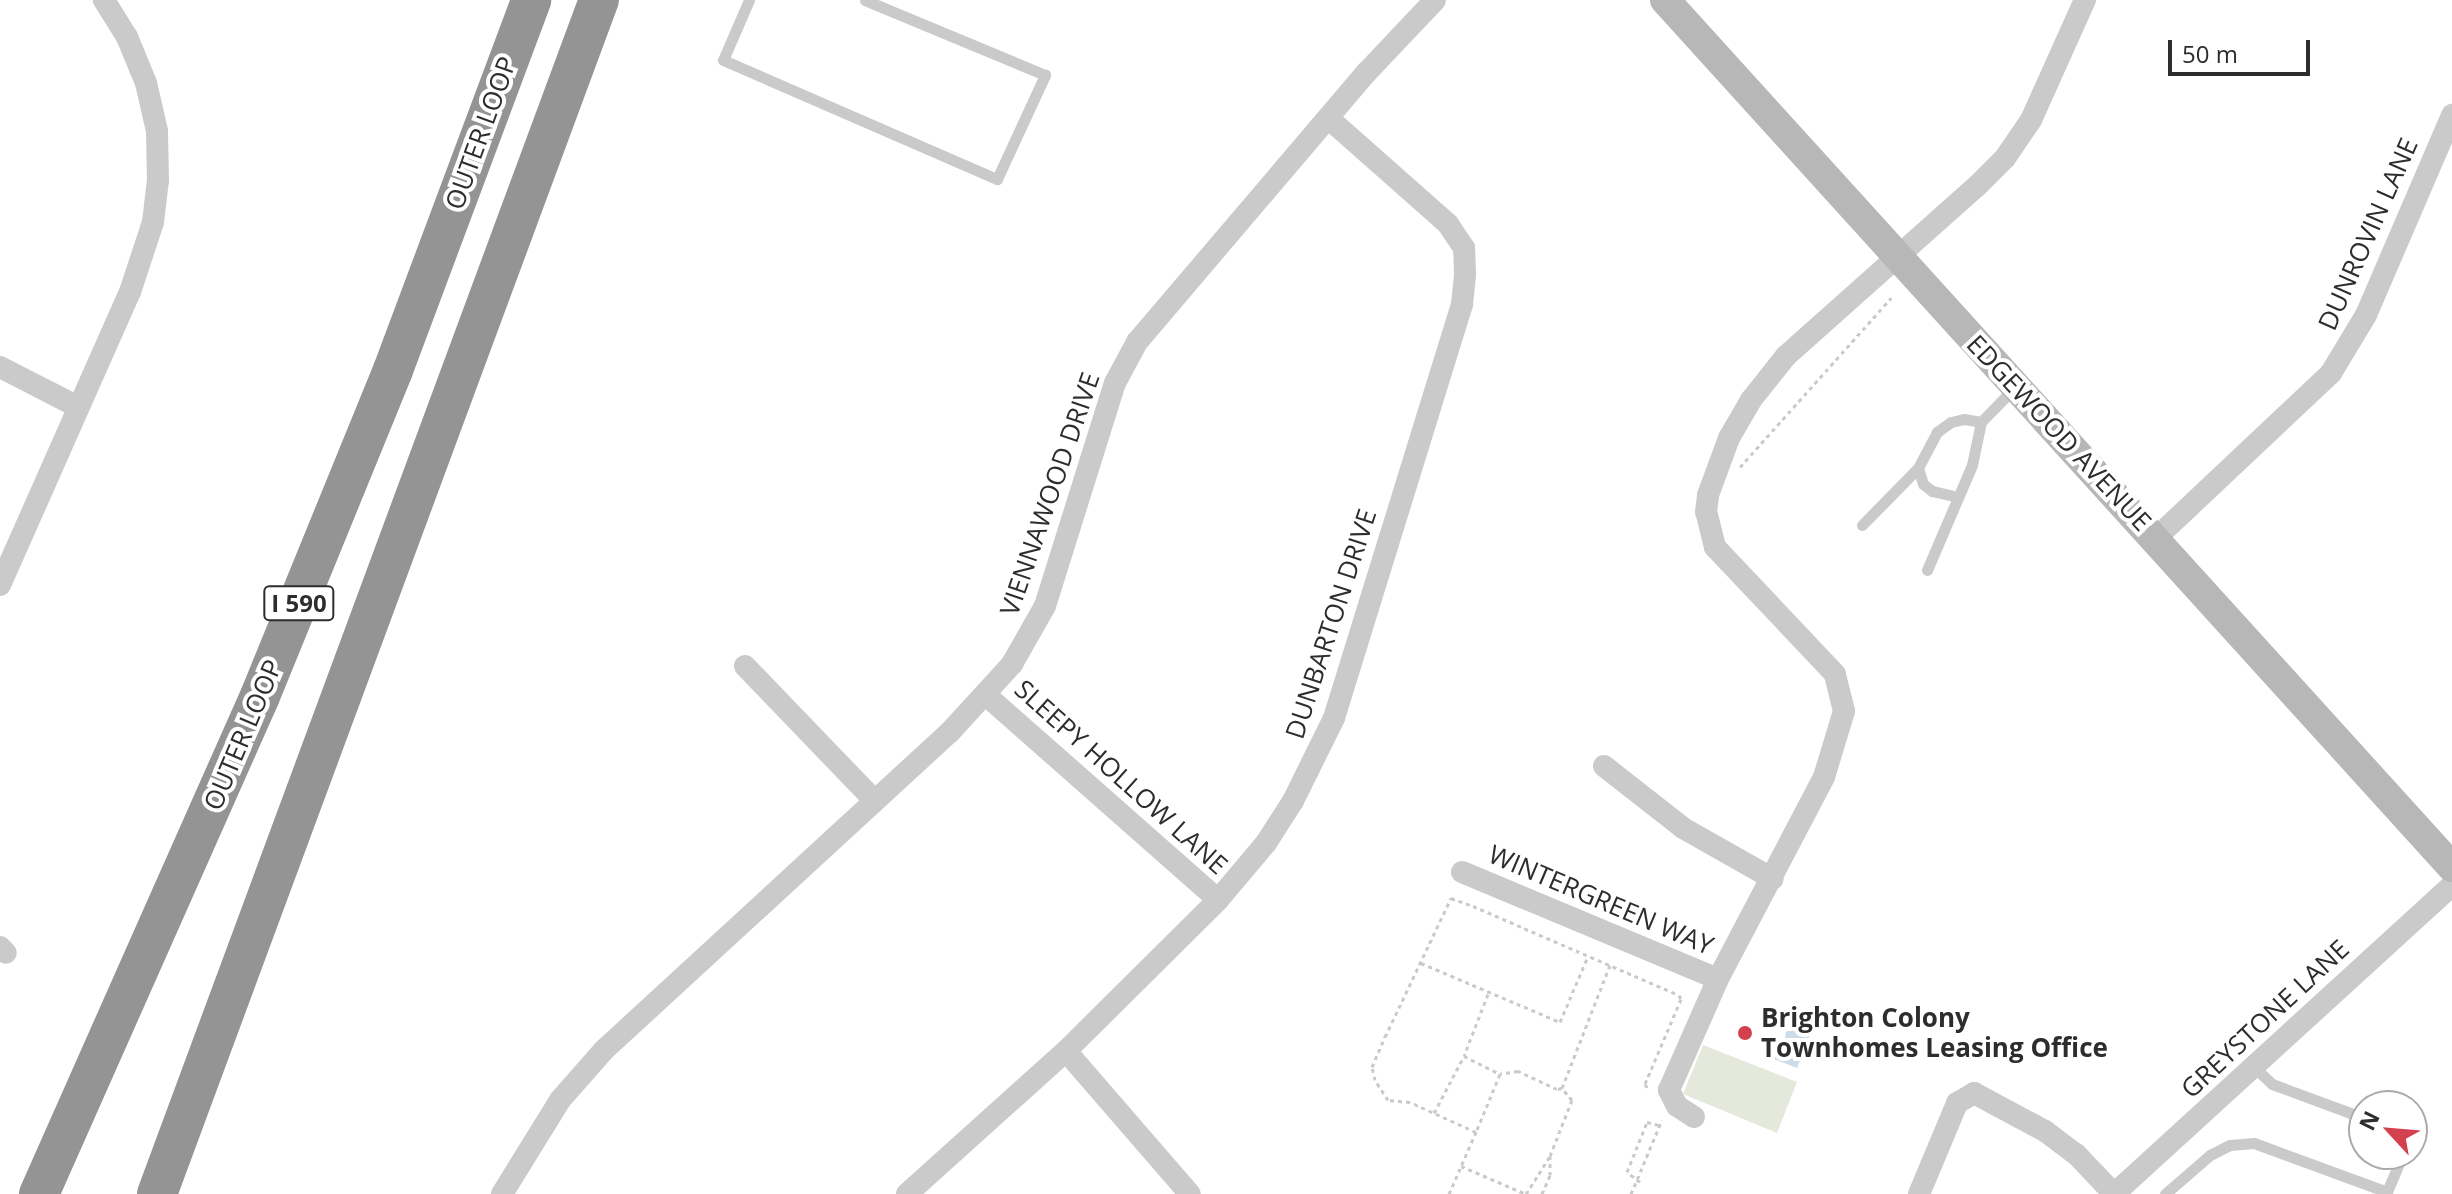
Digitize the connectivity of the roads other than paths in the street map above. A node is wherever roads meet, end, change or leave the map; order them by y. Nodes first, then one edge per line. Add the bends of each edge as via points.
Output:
1 (104, 0) edge
2 (531, 0) edge
3 (599, 0) edge
4 (749, 0) edge
5 (865, 0) edge
6 (1435, 0) edge
7 (1665, 0) edge
8 (2085, 0) edge
9 (2452, 115) edge
10 (1328, 118) junction
11 (1895, 256) junction
12 (0, 367) edge
13 (2016, 387) junction
14 (78, 407) junction
15 (1981, 422) junction
16 (1918, 468) junction
17 (1958, 497) junction
18 (1862, 525) dead end
19 (2156, 538) junction
20 (1927, 570) dead end
21 (0, 585) edge
22 (745, 666) dead end
23 (987, 696) junction
24 (1604, 766) dead end
25 (875, 801) junction
26 (2452, 867) edge
27 (1462, 872) dead end
28 (1773, 879) junction
29 (2452, 885) edge
30 (1218, 900) junction
31 (1718, 979) junction
32 (1066, 1051) junction
33 (2255, 1068) junction
34 (2348, 1112) edge
35 (1694, 1117) dead end
36 (2396, 1170) edge
37 (2386, 1193) edge
38 (39, 1194) edge
39 (157, 1194) edge
40 (502, 1194) edge
41 (907, 1194) edge
42 (1190, 1194) edge
43 (1919, 1194) edge
44 (2114, 1194) edge
45 (2165, 1194) edge

1 - 14 street via 146,83 157,131 158,180 143,261
2 - 38 highway, OUTER LOOP / I 590 via 393,370 283,642
3 - 39 highway, I 590
4 - 5 lane via 723,60 997,179 1045,75
6 - 10 street, VIENNAWOOD DRIVE
7 - 11 street, EDGEWOOD AVENUE
8 - 11 street, WINTERGREEN WAY via 2038,108 2005,158
9 - 19 street, DUNROVIN LANE via 2366,315 2331,373
10 - 23 street, VIENNAWOOD DRIVE via 1137,342 1115,383 1045,606
10 - 30 street, DUNBARTON DRIVE via 1448,224 1464,248 1462,304 1334,718 1293,801
11 - 13 street, EDGEWOOD AVENUE
11 - 28 street, WINTERGREEN WAY via 1786,356 1751,400 1729,438 1708,495 1706,512 1715,547 1822,656 1843,693 1842,720 1824,777
12 - 14 street
13 - 15 lane
13 - 19 street, EDGEWOOD AVENUE
14 - 21 street
15 - 16 lane via 1964,419 1937,432
15 - 17 lane via 1972,465
16 - 17 lane via 1923,484 1932,491
16 - 18 lane
17 - 20 lane
19 - 26 street, EDGEWOOD AVENUE
22 - 25 street
23 - 25 street, VIENNAWOOD DRIVE
23 - 30 street, SLEEPY HOLLOW LANE
24 - 28 street via 1683,828
25 - 40 street, VIENNAWOOD DRIVE via 589,1065 533,1139
27 - 31 street, WINTERGREEN WAY
28 - 31 street, WINTERGREEN WAY
29 - 33 street, GREYSTONE LANE
30 - 32 street, DUNBARTON DRIVE
31 - 35 street, WINTERGREEN WAY via 1669,1090 1677,1106
32 - 41 street, DUNBARTON DRIVE
32 - 42 street
33 - 34 lane via 2272,1084
33 - 44 street, GREYSTONE LANE
36 - 37 lane
37 - 45 lane via 2254,1143 2230,1145 2210,1155
43 - 44 street, GREYSTONE LANE via 1957,1103 1974,1093 2076,1154

